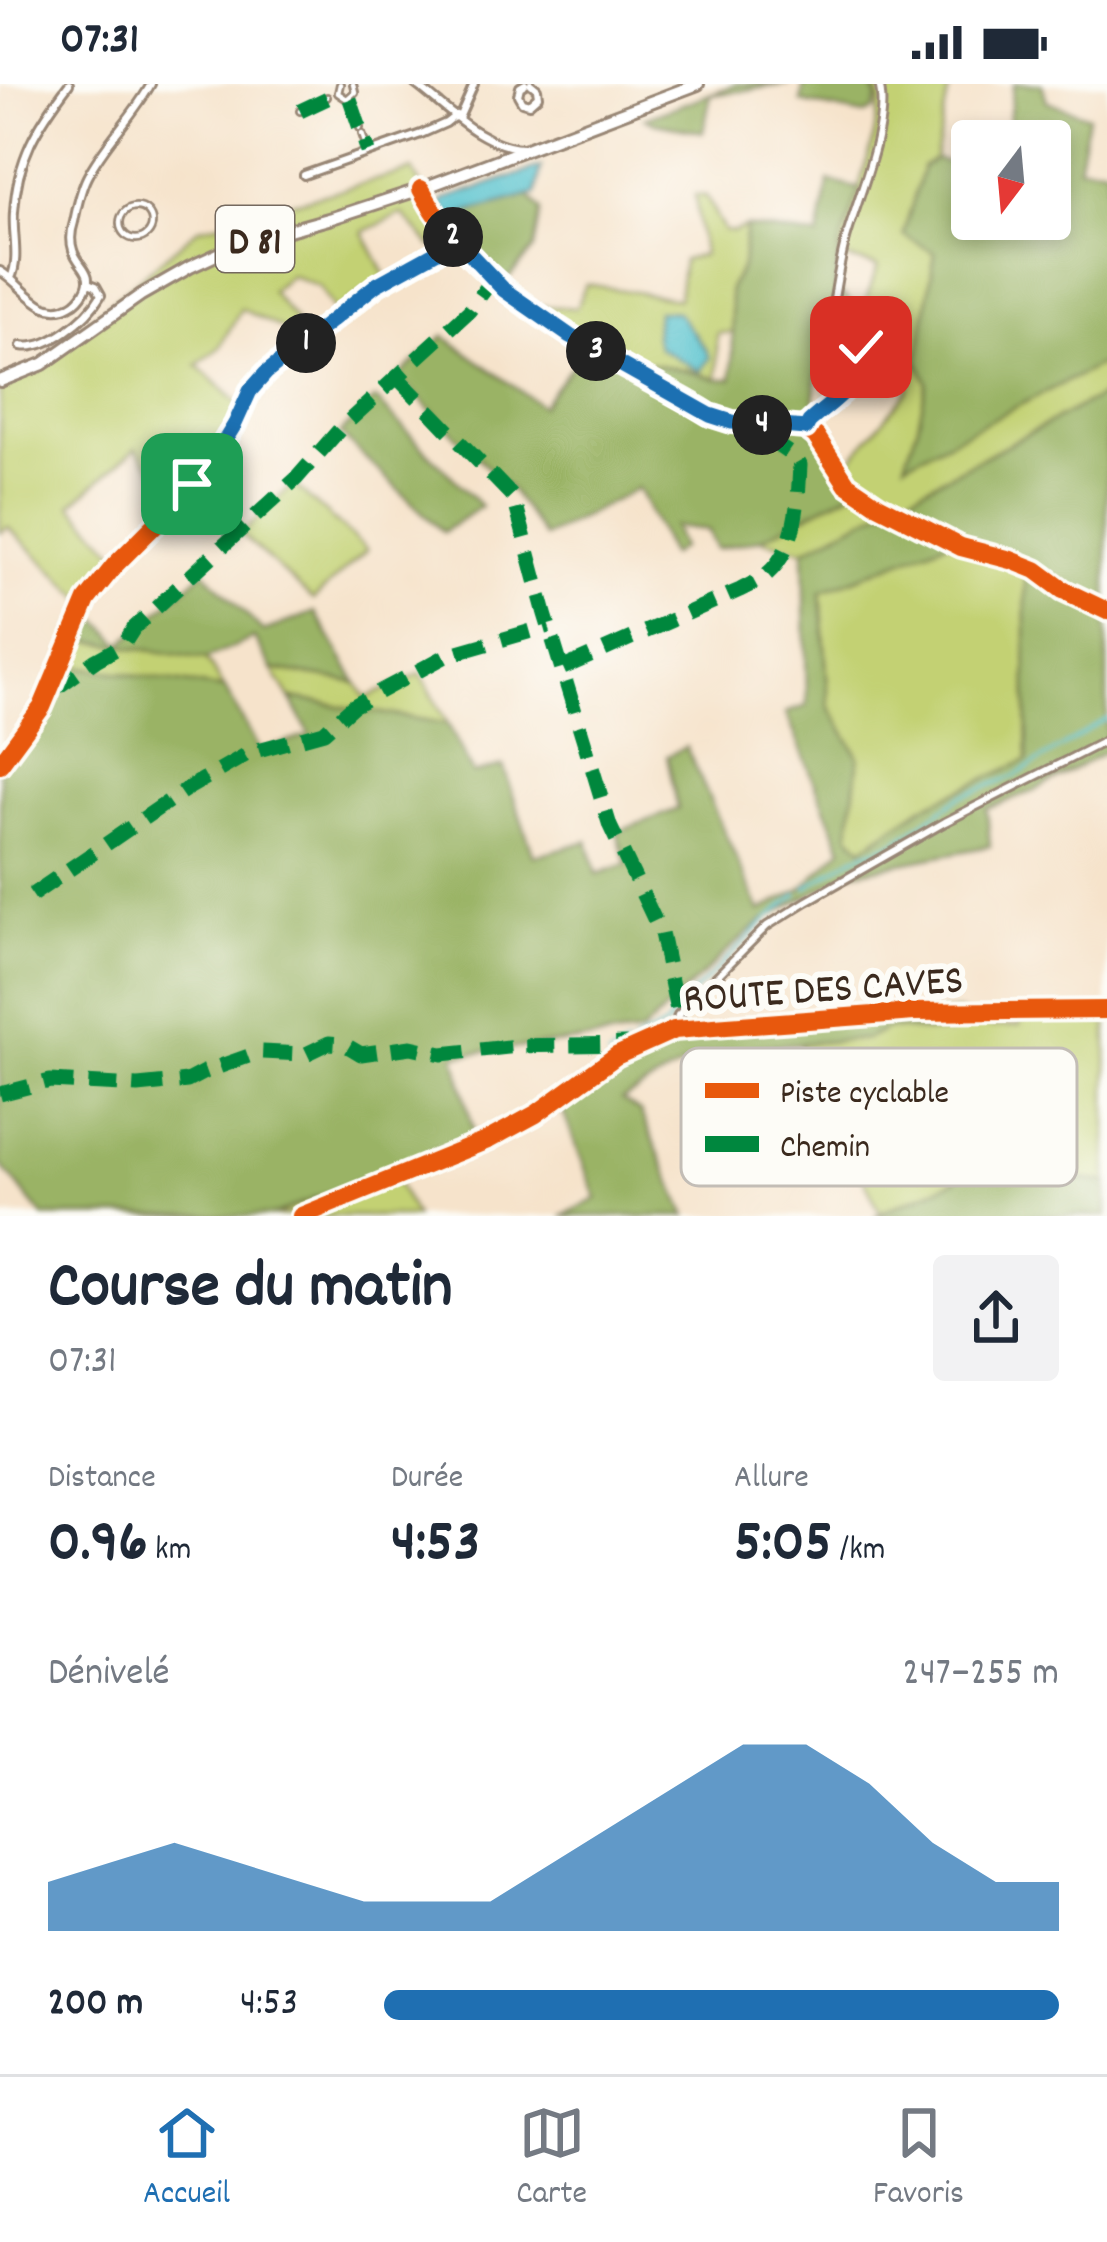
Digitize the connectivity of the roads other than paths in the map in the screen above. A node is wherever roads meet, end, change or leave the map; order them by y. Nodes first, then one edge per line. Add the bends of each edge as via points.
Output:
1 (69, 84) edge
2 (151, 84) edge
3 (340, 84) edge
4 (415, 84) edge
5 (474, 84) edge
6 (698, 84) edge
7 (879, 84) edge
8 (357, 85) edge
9 (332, 95) junction
10 (352, 103) junction
11 (300, 111) dead end
12 (455, 114) junction
13 (487, 137) junction
14 (495, 151) junction
15 (368, 152) junction
16 (508, 152) junction
17 (489, 164) junction
18 (304, 176) dead end
19 (421, 189) junction
20 (149, 233) joint
21 (453, 236) junction
22 (0, 272) edge
23 (11, 278) junction
24 (88, 283) junction
25 (21, 346) dead end
26 (0, 381) edge
27 (806, 428) junction
28 (1107, 611) edge
29 (1107, 740) edge
30 (0, 764) edge
31 (1107, 1010) edge
32 (674, 1030) junction
33 (301, 1216) edge

1 - 23 street via 24,157
2 - 24 street via 83,186 71,241
3 - 9 street
4 - 12 street
5 - 12 street
6 - 16 main road, D 81
7 - 27 street via 874,143 833,304 861,347 862,364 852,386
8 - 10 street
9 - 10 street
9 - 11 street
10 - 15 street
12 - 13 street
12 - 15 street
13 - 14 street
13 - 16 street
14 - 16 street
14 - 17 street
15 - 18 street
16 - 17 main road, D 81
17 - 19 main road, D 81
19 - 21 street
19 - 26 main road, D 81 via 242,243 141,296 64,352
20 - 20 street via 146,209 124,211 125,235
21 - 27 street via 492,280 537,313 710,415
21 - 30 street via 376,285 250,391 219,450 87,600 42,707
22 - 23 street
23 - 24 street via 56,309 72,305
24 - 25 street via 101,292 98,303 55,337
27 - 28 street via 847,484 878,505 962,547 1036,570
29 - 32 street via 767,926 678,1015
31 - 32 street, ROUTE DES CAVES via 914,1012
32 - 33 street, ROUTE DES CAVES via 616,1056 488,1140

